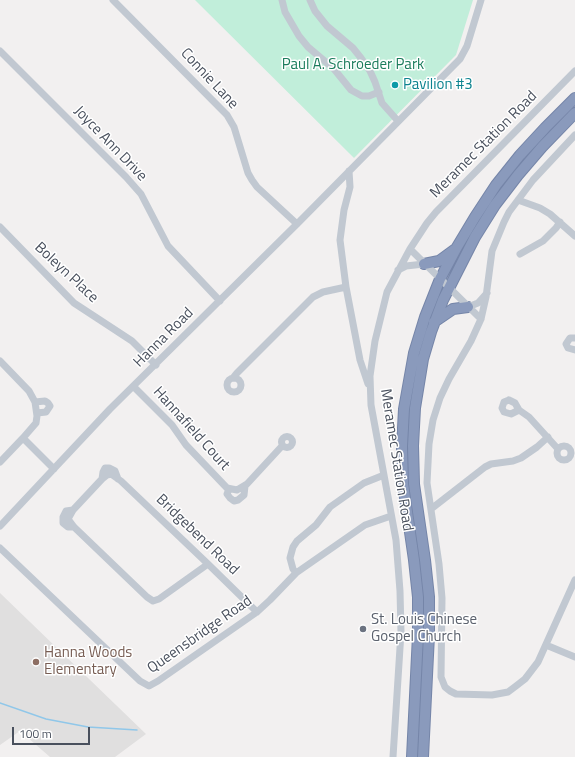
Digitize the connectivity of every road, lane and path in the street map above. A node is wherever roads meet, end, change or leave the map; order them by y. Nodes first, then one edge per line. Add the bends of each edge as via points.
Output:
1 (113, 0) edge
2 (282, 0) edge
3 (310, 0) edge
4 (481, 0) edge
5 (0, 51) edge
6 (575, 71) edge
7 (379, 92) junction
8 (575, 98) edge
9 (575, 113) edge
10 (398, 121) junction
11 (575, 135) edge
12 (349, 171) junction
13 (518, 200) junction
14 (560, 222) junction
15 (297, 224) junction
16 (0, 227) edge
17 (575, 236) edge
18 (457, 247) junction
19 (410, 249) junction
20 (520, 254) dead end
21 (424, 264) junction
22 (398, 270) junction
23 (440, 280) junction
24 (346, 287) junction
25 (448, 288) junction
26 (487, 293) junction
27 (220, 301) junction
28 (468, 307) junction
29 (481, 319) junction
30 (434, 322) junction
31 (575, 338) edge
32 (575, 350) edge
33 (0, 361) edge
34 (156, 365) junction
35 (233, 378) dead end
36 (134, 387) junction
37 (370, 392) junction
38 (35, 402) junction
39 (519, 410) dead end
40 (37, 413) junction
41 (548, 437) junction
42 (23, 438) junction
43 (282, 446) dead end
44 (558, 449) dead end
45 (0, 462) edge
46 (54, 469) junction
47 (384, 475) junction
48 (245, 486) junction
49 (229, 489) junction
50 (431, 509) junction
51 (73, 510) junction
52 (391, 516) junction
53 (0, 526) edge
54 (74, 527) junction
55 (0, 548) edge
56 (208, 564) junction
57 (296, 573) junction
58 (575, 580) edge
59 (257, 612) junction
60 (546, 645) junction
61 (575, 657) edge
62 (393, 757) edge
63 (412, 757) edge
64 (423, 757) edge

1 - 15 street, Connie Lane via 227,115 252,180
2 - 7 street via 285,12 299,36 334,69 351,90 362,96
3 - 7 street via 327,26 361,58
4 - 10 street, Hanna Road via 464,53
5 - 27 street, Joyce Ann Drive via 126,177 140,194 168,246
6 - 19 street, Meramec Station Road via 436,212
7 - 10 street via 384,107
8 - 18 highway via 532,141 508,170 478,211
9 - 25 highway via 542,146 506,190 475,237
10 - 12 street, Hanna Road
11 - 13 street via 544,167
12 - 15 street, Hanna Road
12 - 24 street via 350,187 340,240
13 - 14 street via 540,208
13 - 26 street via 504,222 494,246
14 - 17 street
14 - 20 street via 548,237
15 - 27 street, Hanna Road
16 - 34 street, Boleyn Place via 74,303 132,341
18 - 21 highway via 439,261
18 - 23 highway
19 - 21 street
19 - 22 street, Meramec Station Road
21 - 22 street via 406,266
21 - 23 street
22 - 37 street, Meramec Station Road via 387,292 375,341
23 - 25 street
23 - 63 highway via 414,353 406,390 402,428 404,484 418,597
24 - 35 street via 312,297
24 - 37 street via 360,360
25 - 28 street
25 - 30 highway
26 - 28 street via 478,303
26 - 29 street
27 - 34 street, Hanna Road
28 - 29 street
28 - 30 highway via 453,309
29 - 50 street via 444,388 433,420 427,457 427,484
30 - 64 highway via 418,389 413,446 414,484 429,597
31 - 32 street via 570,338 566,344 568,348
33 - 38 street via 29,391
34 - 36 street, Hanna Road
36 - 46 street, Hanna Road
36 - 49 street, Hannafield Court
37 - 47 street, Meramec Station Road
38 - 40 street
38 - 40 street via 45,401 50,406 46,412
39 - 41 street
40 - 42 street via 36,422
41 - 44 street
41 - 50 street via 521,458 485,467
42 - 45 street
42 - 46 street
43 - 48 street, Hannafield Court
46 - 53 street, Hanna Road
47 - 52 street, Meramec Station Road
47 - 57 street via 364,483 330,507 316,525 297,541 290,558
48 - 49 street, Hannafield Court via 237,490
48 - 49 street, Hannafield Court via 244,495 234,501 227,494
50 - 60 street via 442,598 441,677 445,687 456,694 492,695 508,692 525,679
51 - 54 street, Bridgebend Road via 68,520
51 - 54 street via 66,511 63,523
51 - 56 street, Bridgebend Road via 102,479 111,474
52 - 57 street, Queensbridge Road via 365,524
52 - 62 street, Meramec Station Road via 396,540 401,632
54 - 56 street via 153,601
55 - 59 street, Queensbridge Road via 140,681 149,686
56 - 59 street, Bridgebend Road
57 - 59 street, Queensbridge Road
58 - 60 street
60 - 61 street

